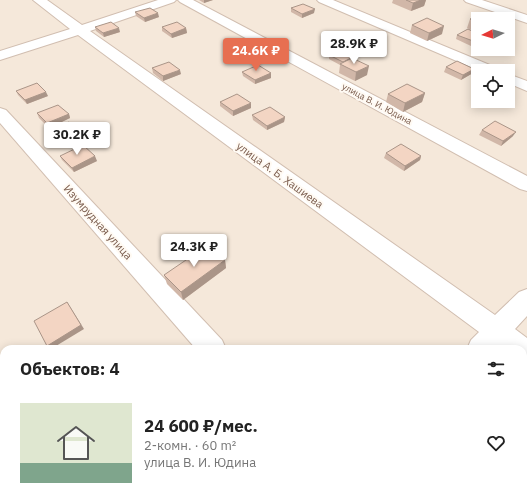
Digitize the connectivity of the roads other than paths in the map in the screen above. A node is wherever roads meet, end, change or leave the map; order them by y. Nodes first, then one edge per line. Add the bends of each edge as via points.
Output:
1 (39, 0) edge
2 (170, 0) edge
3 (184, 0) edge
4 (324, 0) edge
5 (470, 0) edge
6 (527, 19) edge
7 (81, 30) junction
8 (0, 56) edge
9 (475, 64) edge
10 (515, 81) edge
11 (527, 86) edge
12 (0, 113) edge
13 (527, 184) edge
14 (527, 299) edge
15 (497, 331) junction
16 (209, 345) edge
17 (484, 345) edge
18 (515, 345) edge

1 - 7 street, улица А. Б. Хашиева
2 - 7 street
3 - 13 street, улица В. И. Юдина
4 - 9 street
5 - 6 street
7 - 8 street
7 - 15 street, улица А. Б. Хашиева
10 - 11 street
12 - 16 street, Изумрудная улица
14 - 15 street
15 - 17 street
15 - 18 street, улица А. Б. Хашиева

